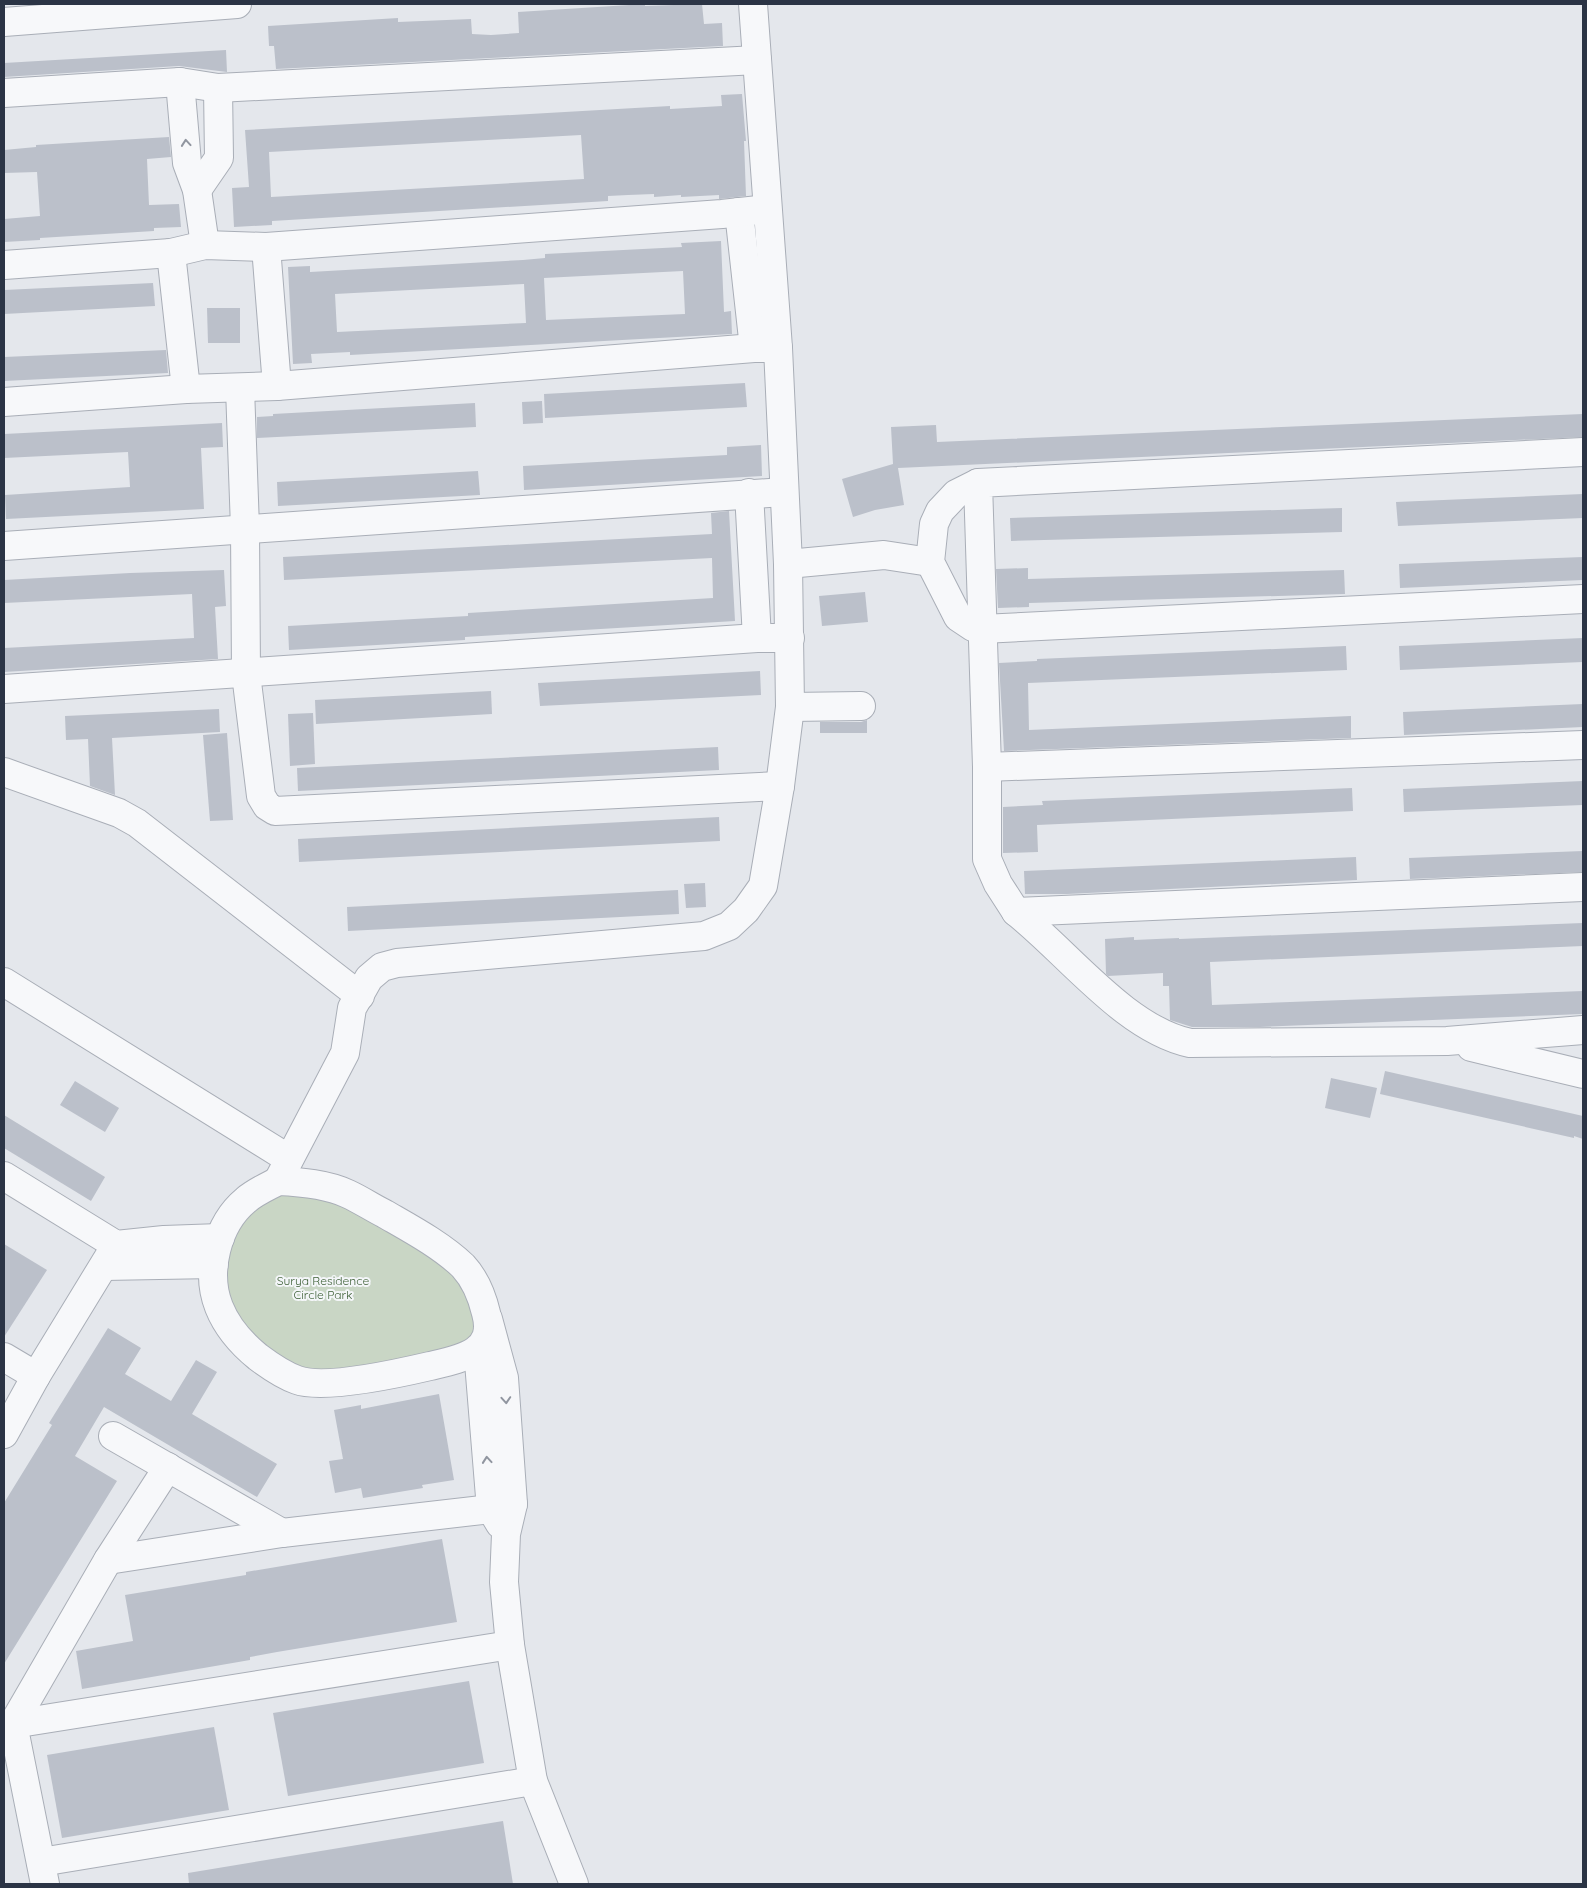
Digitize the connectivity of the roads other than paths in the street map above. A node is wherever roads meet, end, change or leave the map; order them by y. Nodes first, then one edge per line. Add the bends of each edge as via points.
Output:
1 (237, 4) edge
2 (753, 4) edge
3 (148, 7) edge
4 (4, 22) edge
5 (757, 60) junction
6 (180, 82) junction
7 (218, 88) junction
8 (4, 93) edge
9 (197, 190) junction
10 (767, 209) junction
11 (739, 212) junction
12 (205, 245) junction
13 (266, 247) junction
14 (171, 253) junction
15 (4, 264) edge
16 (766, 348) junction
17 (277, 386) junction
18 (240, 388) junction
19 (186, 389) junction
20 (4, 402) edge
21 (1583, 452) edge
22 (978, 484) junction
23 (784, 492) junction
24 (748, 493) junction
25 (245, 528) junction
26 (4, 546) edge
27 (930, 562) junction
28 (788, 564) junction
29 (1583, 599) edge
30 (982, 629) junction
31 (757, 638) junction
32 (790, 638) junction
33 (246, 674) junction
34 (4, 689) edge
35 (861, 706) dead end
36 (790, 707) junction
37 (1583, 745) edge
38 (987, 767) junction
39 (4, 772) edge
40 (780, 786) junction
41 (1583, 887) edge
42 (1016, 912) junction
43 (4, 982) edge
44 (356, 1002) junction
45 (1583, 1030) edge
46 (1447, 1041) junction
47 (1583, 1074) edge
48 (284, 1170) junction
49 (4, 1176) edge
50 (217, 1251) junction
51 (110, 1255) junction
52 (4, 1357) edge
53 (487, 1365) junction
54 (36, 1376) junction
55 (4, 1434) edge
56 (113, 1436) dead end
57 (168, 1467) junction
58 (502, 1507) junction
59 (282, 1533) junction
60 (108, 1560) junction
61 (510, 1645) junction
62 (13, 1724) junction
63 (533, 1781) junction
64 (43, 1873) edge
65 (574, 1884) edge

1 - 3 street
2 - 5 street
3 - 4 street
5 - 7 street
5 - 10 street
6 - 7 street
6 - 8 street
9 -> 6 street via 187,163
7 - 9 street via 219,158
9 - 12 street
10 - 11 street
10 - 16 street
11 - 13 street
11 - 16 street
12 - 13 street
12 - 14 street
13 - 17 street
14 - 15 street
14 - 19 street
16 - 17 street
16 - 23 street
17 - 18 street
18 - 19 street
18 - 25 street
19 - 20 street
21 - 22 street
22 - 27 street via 956,494 940,511 934,524
22 - 30 street
23 - 24 street
23 - 28 street
24 - 25 street
24 - 31 street
25 - 26 street
25 - 33 street
27 - 28 street via 884,556
27 - 30 street via 958,617
28 - 32 street
29 - 30 street
30 - 38 street
31 - 32 street
31 - 33 street
32 - 36 street
33 - 34 street
33 - 40 street via 261,796 275,811
35 - 36 street
36 - 40 street
37 - 38 street
38 - 42 street via 987,859
39 - 44 street via 119,813 137,823
40 - 44 street via 762,886 746,910 728,926 704,936 397,963 382,967 369,978
41 - 42 street
42 - 46 street via 1141,1022 1190,1044
43 - 48 street
44 - 48 street via 344,1053
45 - 46 street
46 - 47 street
48 - 50 street via 245,1200 228,1221
48 - 53 street via 298,1182 329,1187 347,1194 415,1231 463,1267 475,1282 488,1319
49 - 51 street
50 - 51 street via 164,1240
50 - 53 street via 213,1275 219,1306 230,1328 252,1352 296,1380 313,1384 373,1377 452,1361
51 - 54 street
52 - 54 street
53 - 58 street
54 - 55 street
56 - 57 street
57 - 59 street
57 - 60 street
58 - 59 street
58 - 61 street
59 - 60 street
60 - 62 street
61 - 62 street
61 - 63 street
62 - 64 street
63 - 64 street
63 - 65 street

